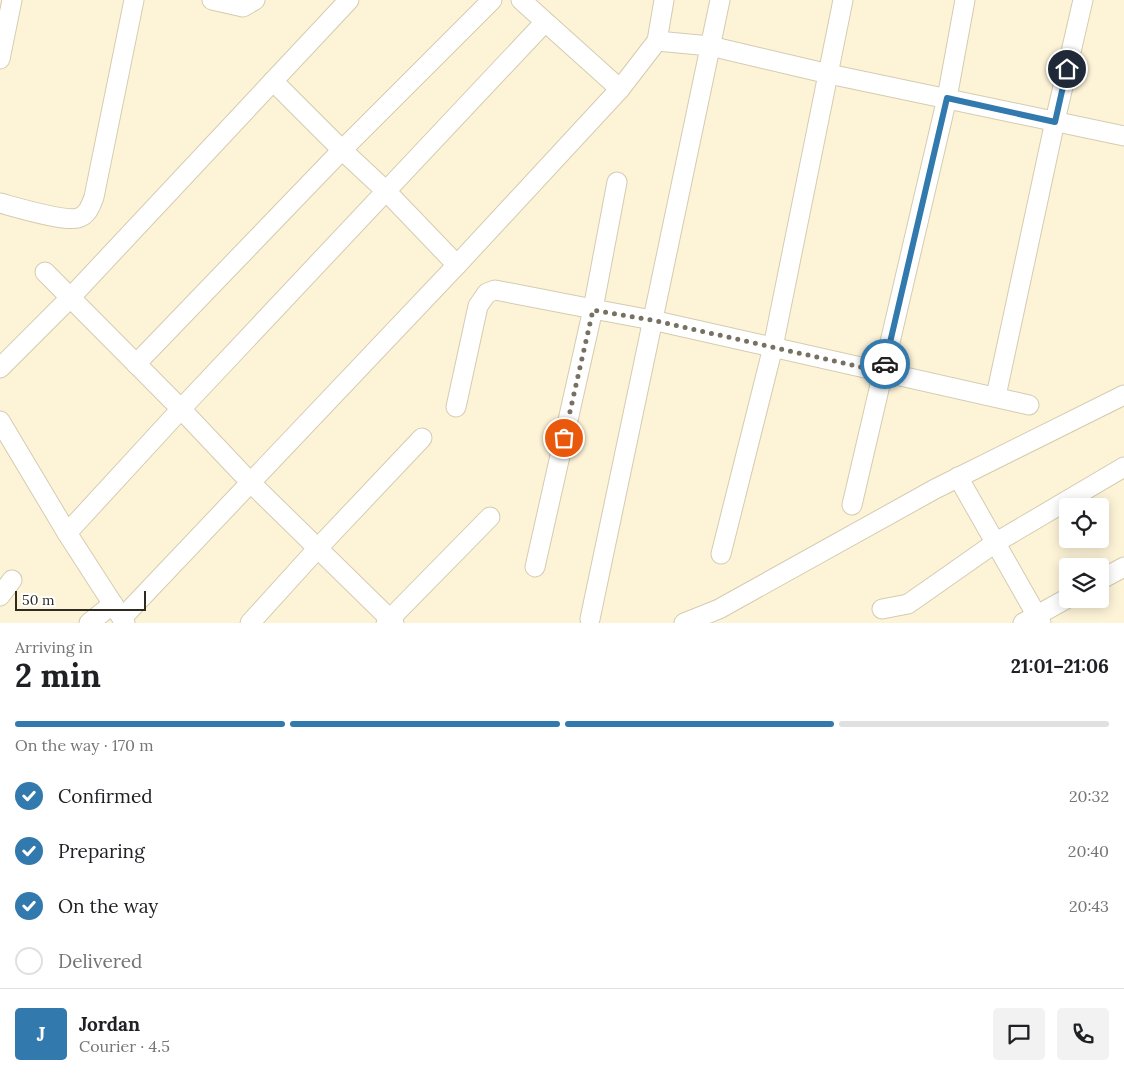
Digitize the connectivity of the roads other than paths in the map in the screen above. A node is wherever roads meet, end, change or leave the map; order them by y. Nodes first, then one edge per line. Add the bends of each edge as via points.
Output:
1 (12, 0) edge
2 (134, 0) edge
3 (212, 0) edge
4 (255, 0) edge
5 (350, 0) edge
6 (492, 0) edge
7 (521, 0) edge
8 (664, 0) edge
9 (720, 0) edge
10 (843, 0) edge
11 (966, 0) edge
12 (1083, 0) edge
13 (545, 22) junction
14 (657, 41) junction
15 (710, 46) junction
16 (0, 59) edge
17 (829, 74) junction
18 (273, 81) junction
19 (620, 89) junction
20 (947, 98) junction
21 (1055, 122) junction
22 (1124, 136) edge
23 (342, 150) junction
24 (617, 182) dead end
25 (386, 190) junction
26 (0, 203) edge
27 (457, 264) junction
28 (45, 272) dead end
29 (70, 298) junction
30 (593, 310) junction
31 (652, 320) junction
32 (773, 347) junction
33 (136, 364) junction
34 (0, 368) edge
35 (883, 372) junction
36 (1124, 395) edge
37 (996, 396) junction
38 (1029, 404) dead end
39 (456, 407) dead end
40 (181, 409) junction
41 (0, 421) edge
42 (422, 438) dead end
43 (1124, 467) edge
44 (958, 477) junction
45 (251, 483) junction
46 (852, 505) dead end
47 (490, 517) dead end
48 (67, 533) junction
49 (995, 543) junction
50 (318, 548) junction
51 (721, 554) dead end
52 (535, 566) dead end
53 (1124, 567) edge
54 (1109, 575) edge
55 (12, 580) dead end
56 (0, 596) edge
57 (1059, 604) edge
58 (882, 610) dead end
59 (120, 615) edge
60 (590, 619) dead end
61 (1033, 620) edge
62 (390, 622) edge
63 (89, 623) edge
64 (250, 623) edge
65 (684, 623) edge

1 - 16 street
2 - 26 street via 89,210 78,218 55,217
3 - 4 street via 243,7
5 - 18 street
6 - 23 street
7 - 13 street
8 - 14 street
9 - 15 street
10 - 17 street
11 - 20 street
12 - 21 street
13 - 19 street
13 - 25 street
14 - 15 street
14 - 19 street
15 - 17 street
15 - 31 street
17 - 20 street
17 - 32 street
18 - 23 street
18 - 29 street
19 - 27 street
20 - 21 street
20 - 35 street
21 - 22 street
21 - 37 street
23 - 25 street
23 - 33 street
24 - 30 street
25 - 27 street
25 - 40 street
27 - 45 street
28 - 29 street
29 - 33 street
29 - 34 street
30 - 31 street
30 - 39 street via 495,290 487,293 478,306
30 - 52 street
31 - 32 street
31 - 60 street
32 - 35 street
32 - 51 street
33 - 40 street
35 - 37 street
35 - 46 street
36 - 44 street
37 - 38 street
40 - 45 street
40 - 48 street
41 - 48 street
42 - 50 street
43 - 49 street
44 - 49 street
44 - 65 street via 719,609
45 - 50 street
45 - 59 street
47 - 62 street
48 - 59 street
49 - 58 street via 908,604
49 - 61 street
50 - 62 street
50 - 64 street
53 - 54 street
55 - 56 street
57 - 61 street
59 - 63 street

